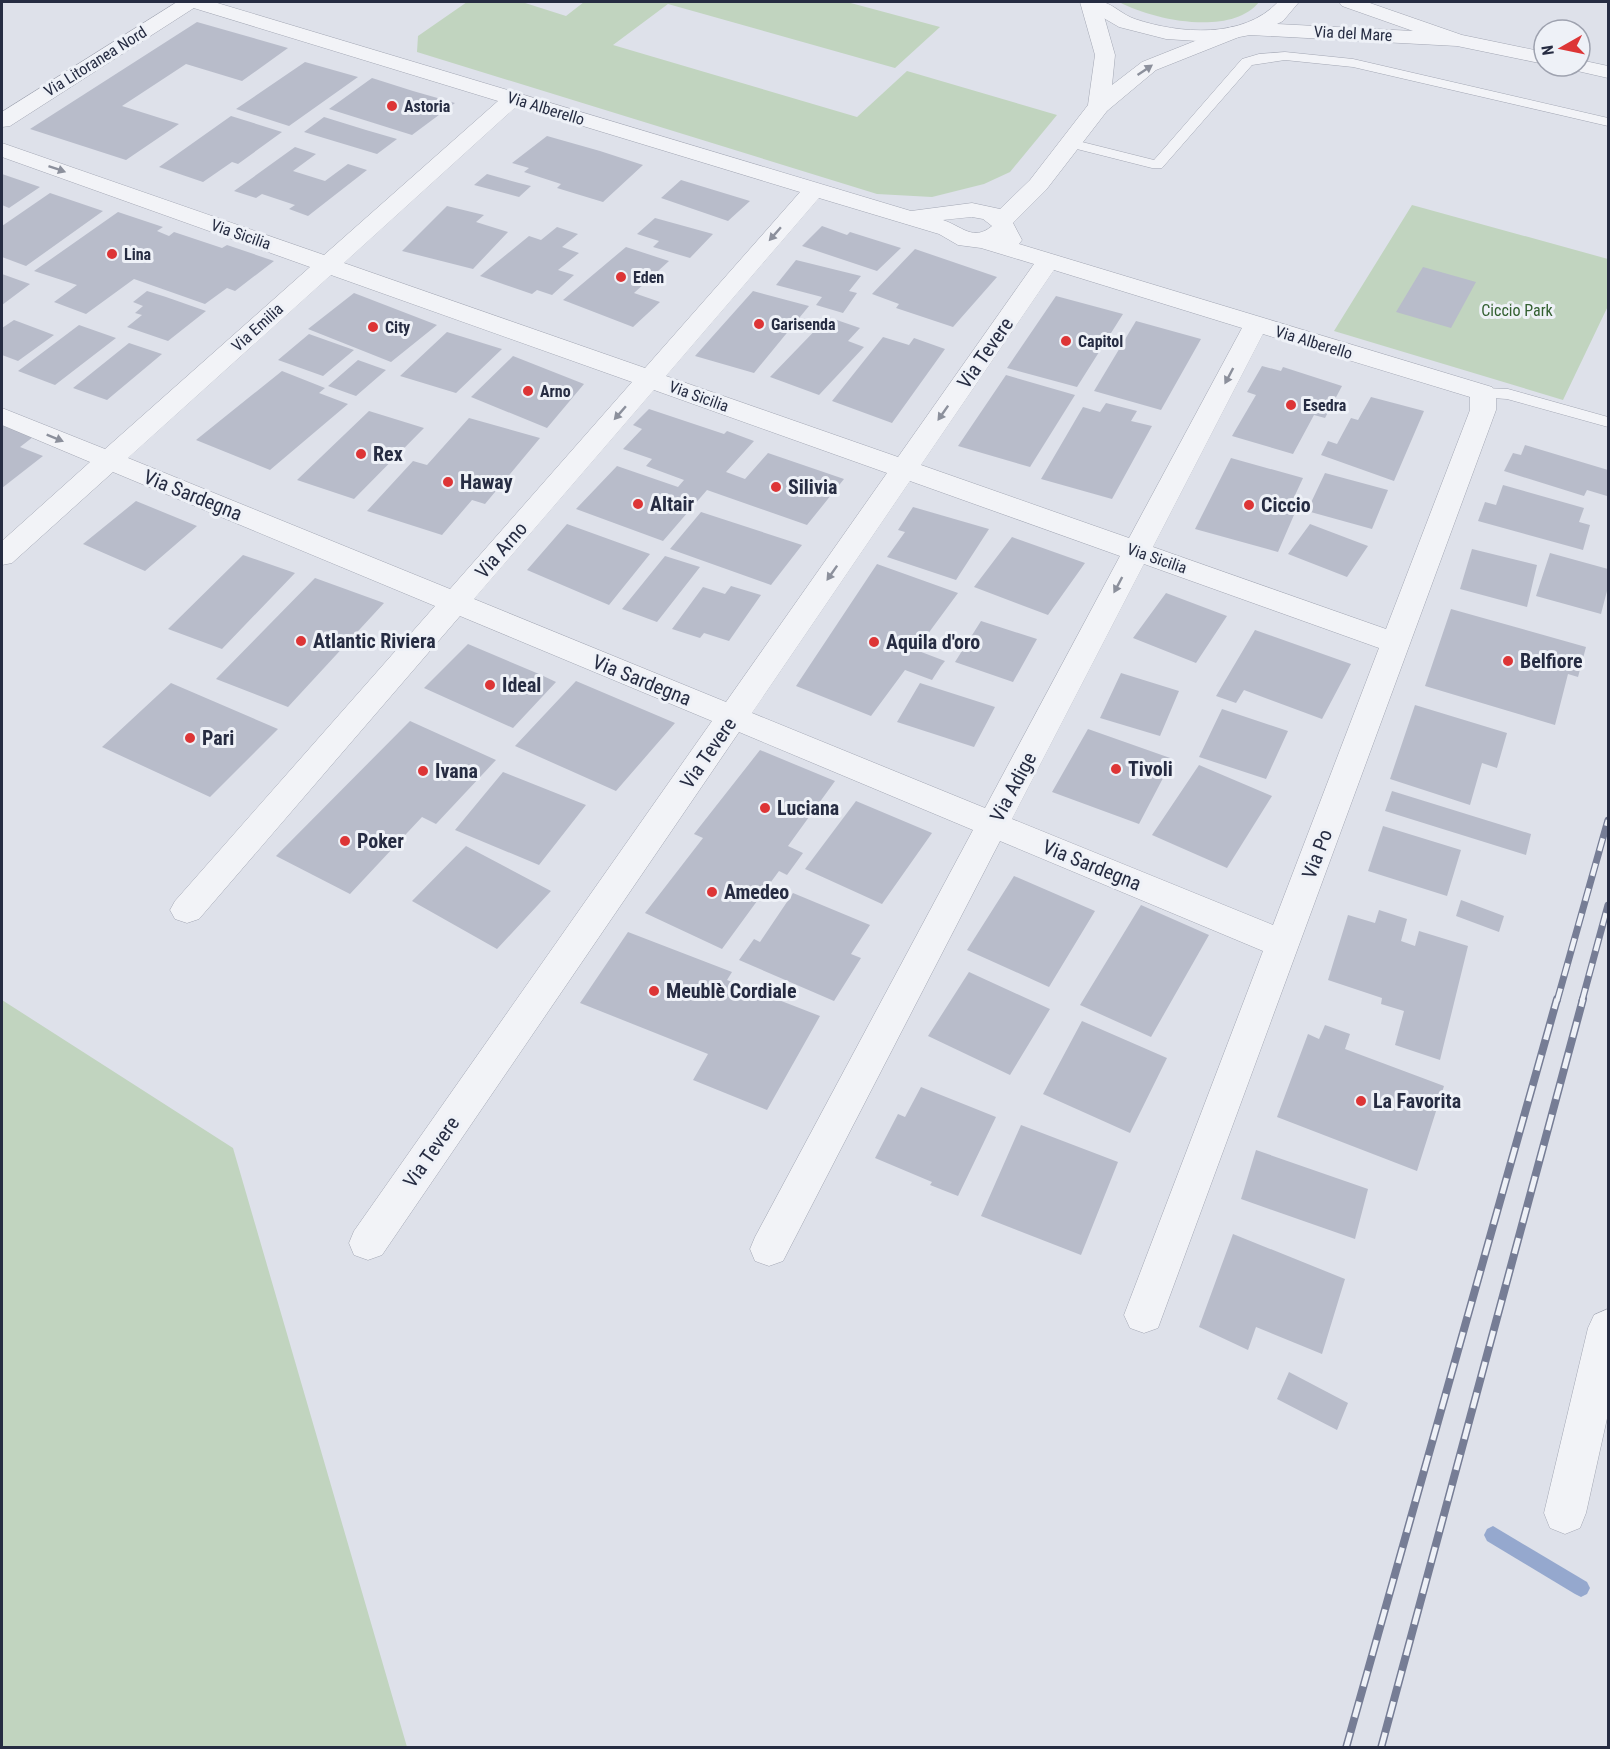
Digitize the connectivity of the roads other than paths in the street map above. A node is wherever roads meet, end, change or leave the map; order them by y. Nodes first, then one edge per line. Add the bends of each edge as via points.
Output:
1 (192, 2) edge
2 (1090, 2) edge
3 (1289, 2) edge
4 (1349, 2) edge
5 (1240, 31) junction
6 (1457, 40) junction
7 (1532, 56) edge
8 (1592, 69) edge
9 (1608, 72) edge
10 (514, 98) junction
11 (1099, 106) junction
12 (2, 121) edge
13 (1608, 122) edge
14 (1071, 143) junction
15 (2, 150) edge
16 (1038, 185) junction
17 (814, 190) junction
18 (957, 218) junction
19 (1002, 225) junction
20 (982, 241) junction
21 (1021, 253) junction
22 (1048, 261) junction
23 (327, 265) junction
24 (1257, 324) junction
25 (649, 378) junction
26 (1483, 393) junction
27 (2, 416) edge
28 (1608, 422) edge
29 (109, 460) junction
30 (904, 469) junction
31 (1136, 551) junction
32 (2, 556) edge
33 (455, 603) junction
34 (1396, 643) junction
35 (733, 717) junction
36 (994, 824) junction
37 (187, 910) dead end
38 (1283, 944) junction
39 (368, 1244) dead end
40 (769, 1249) dead end
41 (1144, 1315) dead end
42 (1608, 1328) edge
43 (1565, 1513) dead end

1 - 10 street, Via Alberello
1 - 12 street, Via Litoranea Nord
2 - 5 street, Via del Mare via 1115,18 1150,30 1196,35
2 - 11 street via 1105,55
3 - 5 street via 1275,18
4 - 6 street, Via del Mare
5 - 6 street, Via del Mare via 1319,31
11 -> 5 street via 1149,66
6 - 7 street, Via del Mare
8 - 9 street
10 - 17 street, Via Alberello
10 - 23 street, Via Emilia
11 - 14 street
13 - 14 lane via 1353,63 1259,57 1247,62 1157,165
14 - 16 street
15 -> 23 street, Via Sicilia
16 - 18 street
16 - 19 street
17 - 18 street, Via Alberello via 897,215
17 -> 25 street, Via Arno
18 - 19 street, Via Alberello via 991,214
18 - 20 street, Via Alberello via 965,240
19 - 20 street via 996,236
19 - 21 street
20 - 21 street, Via Alberello
21 - 22 street, Via Alberello
22 - 24 street, Via Alberello
22 -> 30 street, Via Tevere
23 - 25 street, Via Sicilia
23 - 29 street, Via Emilia
24 - 26 street, Via Alberello
24 -> 31 street, Via Adige
25 - 30 street, Via Sicilia
25 -> 33 street, Via Arno
26 - 28 lane, Via Alberello via 1508,394
26 - 34 street, Via Po via 1483,410
27 -> 29 street, Via Sardegna
29 - 32 street, Via Emilia
29 - 33 street, Via Sardegna
30 - 31 street, Via Sicilia
30 -> 35 street, Via Tevere
31 - 34 street, Via Sicilia
31 -> 36 street, Via Adige
33 - 35 street, Via Sardegna
33 - 37 street, Via Arno
34 - 38 street, Via Po
35 - 36 street, Via Sardegna
35 - 39 street, Via Tevere
36 - 38 street, Via Sardegna
36 - 40 street, Via Adige
38 - 41 street, Via Po
42 - 43 street

